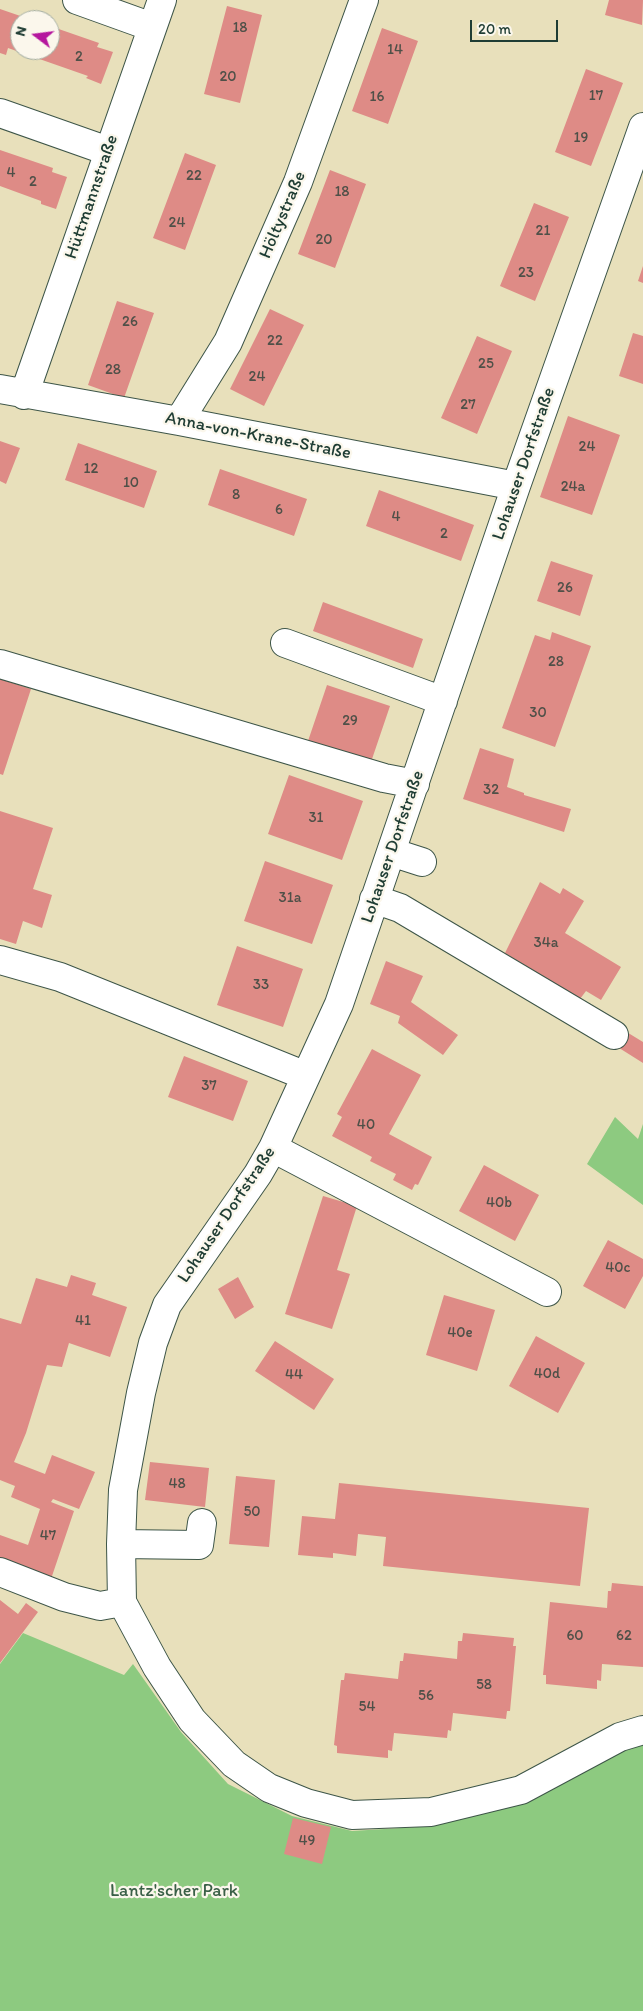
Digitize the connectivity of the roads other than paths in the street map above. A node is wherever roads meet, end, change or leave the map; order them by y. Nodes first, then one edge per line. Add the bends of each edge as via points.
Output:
1 (77, 0) edge
2 (162, 0) edge
3 (364, 0) edge
4 (152, 27) junction
5 (0, 113) edge
6 (643, 127) edge
7 (108, 151) junction
8 (12, 392) edge
9 (179, 421) junction
10 (516, 486) junction
11 (285, 643) dead end
12 (0, 664) edge
13 (442, 701) junction
14 (415, 784) junction
15 (391, 852) junction
16 (422, 862) dead end
17 (374, 899) junction
18 (0, 960) edge
19 (614, 1034) dead end
20 (306, 1076) junction
21 (273, 1148) junction
22 (547, 1292) dead end
23 (202, 1522) dead end
24 (121, 1544) junction
25 (0, 1572) edge
26 (122, 1602) junction
27 (643, 1730) edge

1 - 4 street
2 - 4 street, Hüttmannstraße
3 - 9 street, Höltystraße via 298,182 228,342
4 - 7 street, Hüttmannstraße
5 - 7 street
6 - 10 street, Lohauser Dorfstraße
7 - 8 street, Hüttmannstraße
8 - 9 street, Anna-von-Krane-Straße
9 - 10 street, Anna-von-Krane-Straße
10 - 13 street, Lohauser Dorfstraße
11 - 13 street
12 - 14 street via 384,778
13 - 14 street, Lohauser Dorfstraße
14 - 15 street, Lohauser Dorfstraße
15 - 16 street
15 - 17 street, Lohauser Dorfstraße
17 - 19 street via 400,908
17 - 20 street, Lohauser Dorfstraße via 338,1004
18 - 20 street via 60,977
20 - 21 street, Lohauser Dorfstraße
21 - 22 street
21 - 24 street, Lohauser Dorfstraße via 167,1305 153,1343 139,1402 123,1490
23 - 24 street via 199,1545
24 - 26 street, Lohauser Dorfstraße
25 - 26 street via 64,1597 100,1606
26 - 27 street, Lohauser Dorfstraße via 157,1666 192,1720 234,1764 269,1788 306,1803 352,1815 431,1812 521,1790 620,1737

